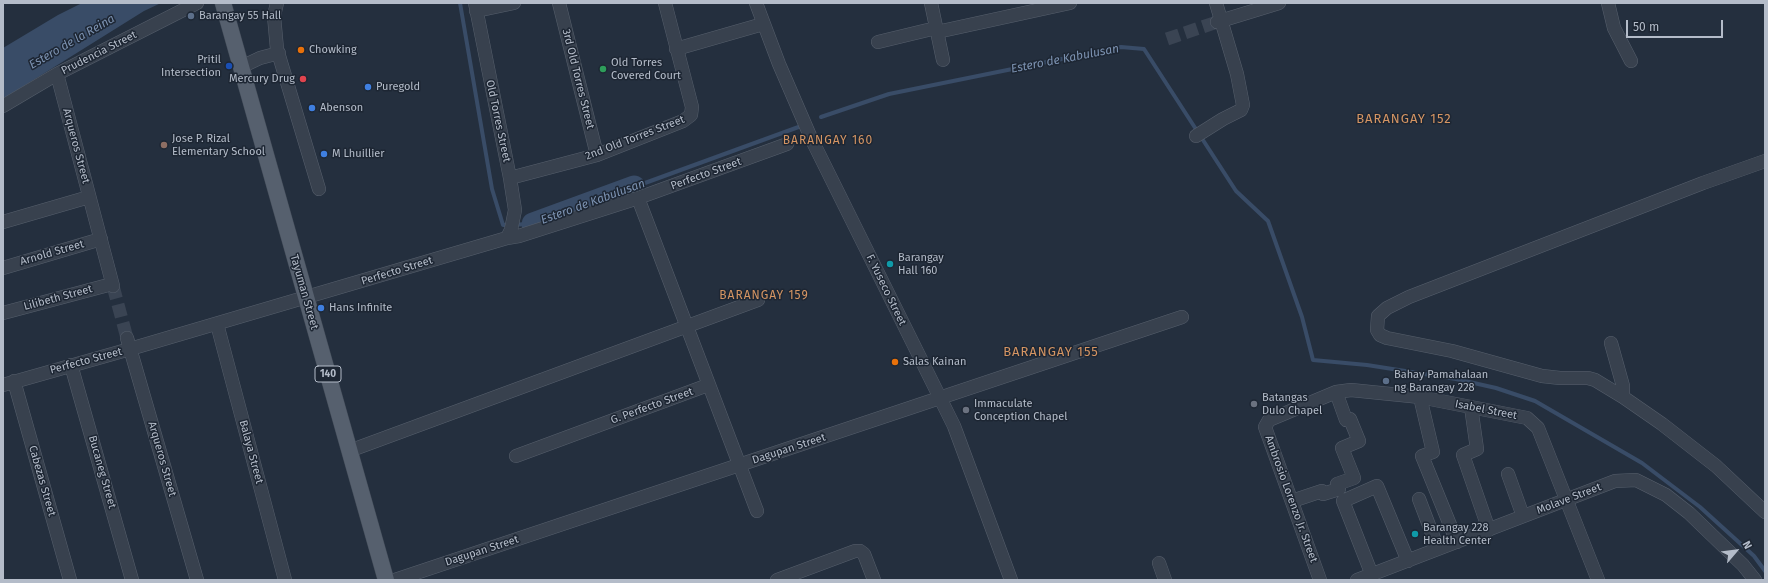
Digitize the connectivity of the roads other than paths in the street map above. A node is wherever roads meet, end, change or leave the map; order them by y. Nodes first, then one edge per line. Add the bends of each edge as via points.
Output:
1 (198, 3) edge
2 (223, 3) edge
3 (277, 3) edge
4 (514, 3) edge
5 (559, 3) edge
6 (666, 3) edge
7 (756, 3) edge
8 (931, 3) edge
9 (1070, 3) edge
10 (1216, 3) edge
11 (1279, 3) edge
12 (1608, 3) edge
13 (475, 7) edge
14 (1219, 21) junction
15 (763, 24) junction
16 (936, 30) junction
17 (878, 42) dead end
18 (676, 49) junction
19 (279, 53) junction
20 (943, 60) dead end
21 (1631, 61) dead end
22 (241, 67) junction
23 (57, 74) junction
24 (3, 106) edge
25 (1201, 134) dead end
26 (787, 144) dead end
27 (597, 155) junction
28 (1765, 161) edge
29 (510, 178) junction
30 (319, 189) dead end
31 (90, 197) junction
32 (638, 198) junction
33 (3, 222) edge
34 (509, 234) junction
35 (101, 239) junction
36 (3, 268) edge
37 (113, 285) joint
38 (306, 298) junction
39 (758, 300) dead end
40 (3, 313) edge
41 (1182, 317) dead end
42 (217, 324) junction
43 (686, 326) junction
44 (1611, 343) dead end
45 (128, 344) junction
46 (71, 365) junction
47 (9, 383) edge
48 (708, 385) junction
49 (1336, 392) junction
50 (1420, 397) junction
51 (1622, 397) junction
52 (940, 398) junction
53 (1472, 407) junction
54 (1269, 420) joint
55 (350, 451) junction
56 (516, 456) dead end
57 (739, 465) junction
58 (1508, 474) dead end
59 (1419, 499) dead end
60 (1566, 500) junction
61 (1292, 501) junction
62 (757, 510) dead end
63 (1765, 512) edge
64 (1523, 516) junction
65 (1489, 530) junction
66 (1457, 542) junction
67 (1438, 549) junction
68 (1408, 561) junction
69 (1158, 563) dead end
70 (1372, 574) junction
71 (784, 578) edge
72 (70, 580) edge
73 (132, 580) edge
74 (197, 580) edge
75 (285, 580) edge
76 (386, 580) edge
77 (395, 580) edge
78 (874, 580) edge
79 (1012, 580) edge
80 (1165, 580) edge
81 (1320, 580) edge
82 (1357, 580) edge
83 (1598, 580) edge
84 (1755, 580) edge

1 - 23 street, Prudencia Street
2 - 22 main road, Tayuman Street / 140
3 - 19 street via 274,16
4 - 13 street
5 - 27 street, 3rd Old Torres Street
6 - 18 street
7 - 15 street, F. Yuseco Street
8 - 16 street
9 - 16 street
10 - 14 street
11 - 14 street
12 - 21 street via 1614,28
13 - 29 street, Old Torres Street
14 - 25 street via 1233,60 1243,101 1242,108
15 - 18 street
15 - 52 street, F. Yuseco Street via 811,138
16 - 17 street
16 - 20 street
18 - 27 street, 2nd Old Torres Street via 692,107 691,115 683,121
19 - 22 street
19 - 30 street
22 - 38 main road, Tayuman Street / 140
23 - 24 street, Prudencia Street
23 - 31 street, Arqueros Street
26 - 32 street, Perfecto Street
27 - 29 street, 2nd Old Torres Street
28 - 51 street via 1695,185 1409,297 1387,308 1378,316 1377,330 1380,335 1387,338 1452,351 1542,376 1588,378
29 - 34 street, Old Torres Street via 515,210
31 - 33 street
31 - 35 street, Arqueros Street
32 - 34 street, Perfecto Street via 519,236
32 - 43 street
34 - 38 street, Perfecto Street
35 - 36 street, Arnold Street
35 - 37 street, Arqueros Street
37 - 40 street, Lilibeth Street
38 - 42 street, Perfecto Street
38 - 55 main road, Tayuman Street / 140
39 - 43 street
41 - 52 street, Dagupan Street
42 - 45 street, Perfecto Street
42 - 75 street, Balaya Street
43 - 48 street
43 - 55 street
44 - 51 street via 1623,386
45 - 46 street, Perfecto Street
45 - 74 street, Arqueros Street
46 - 47 street, Perfecto Street
46 - 73 street, Bucaneg Street
47 - 72 street, Cabezas Street
48 - 56 street, G. Perfecto Street
48 - 57 street
49 - 50 street, Isabel Street via 1351,390
49 - 54 street, Isabel Street
49 - 61 street via 1346,420 1350,419 1358,440 1342,448 1354,478 1337,484 1339,489 1323,494 1322,490
50 - 53 street, Isabel Street
50 - 66 street via 1433,452 1422,456
51 - 63 street via 1716,466
52 - 57 street, Dagupan Street
52 - 79 street, F. Yuseco Street via 954,426
53 - 60 street, Isabel Street via 1527,418 1538,428
53 - 65 street via 1477,449 1463,455
54 - 61 street, Ambrosio Lorenzo Jr. Street via 1264,427
55 - 76 main road, Tayuman Street / 140
57 - 62 street
57 - 77 street, Dagupan Street
58 - 64 street
59 - 67 street
60 - 64 street, Molave Street
60 - 83 street
60 - 84 street, Molave Street via 1615,481 1636,480 1666,495 1683,508 1743,565
61 - 81 street, Ambrosio Lorenzo Jr. Street
64 - 65 street, Molave Street
65 - 66 street, Molave Street
66 - 67 street, Molave Street
67 - 68 street, Molave Street
68 - 70 street, Molave Street
68 - 70 street via 1377,486 1343,501
69 - 80 street
70 - 82 street, Molave Street
71 - 78 street via 860,551 864,554

